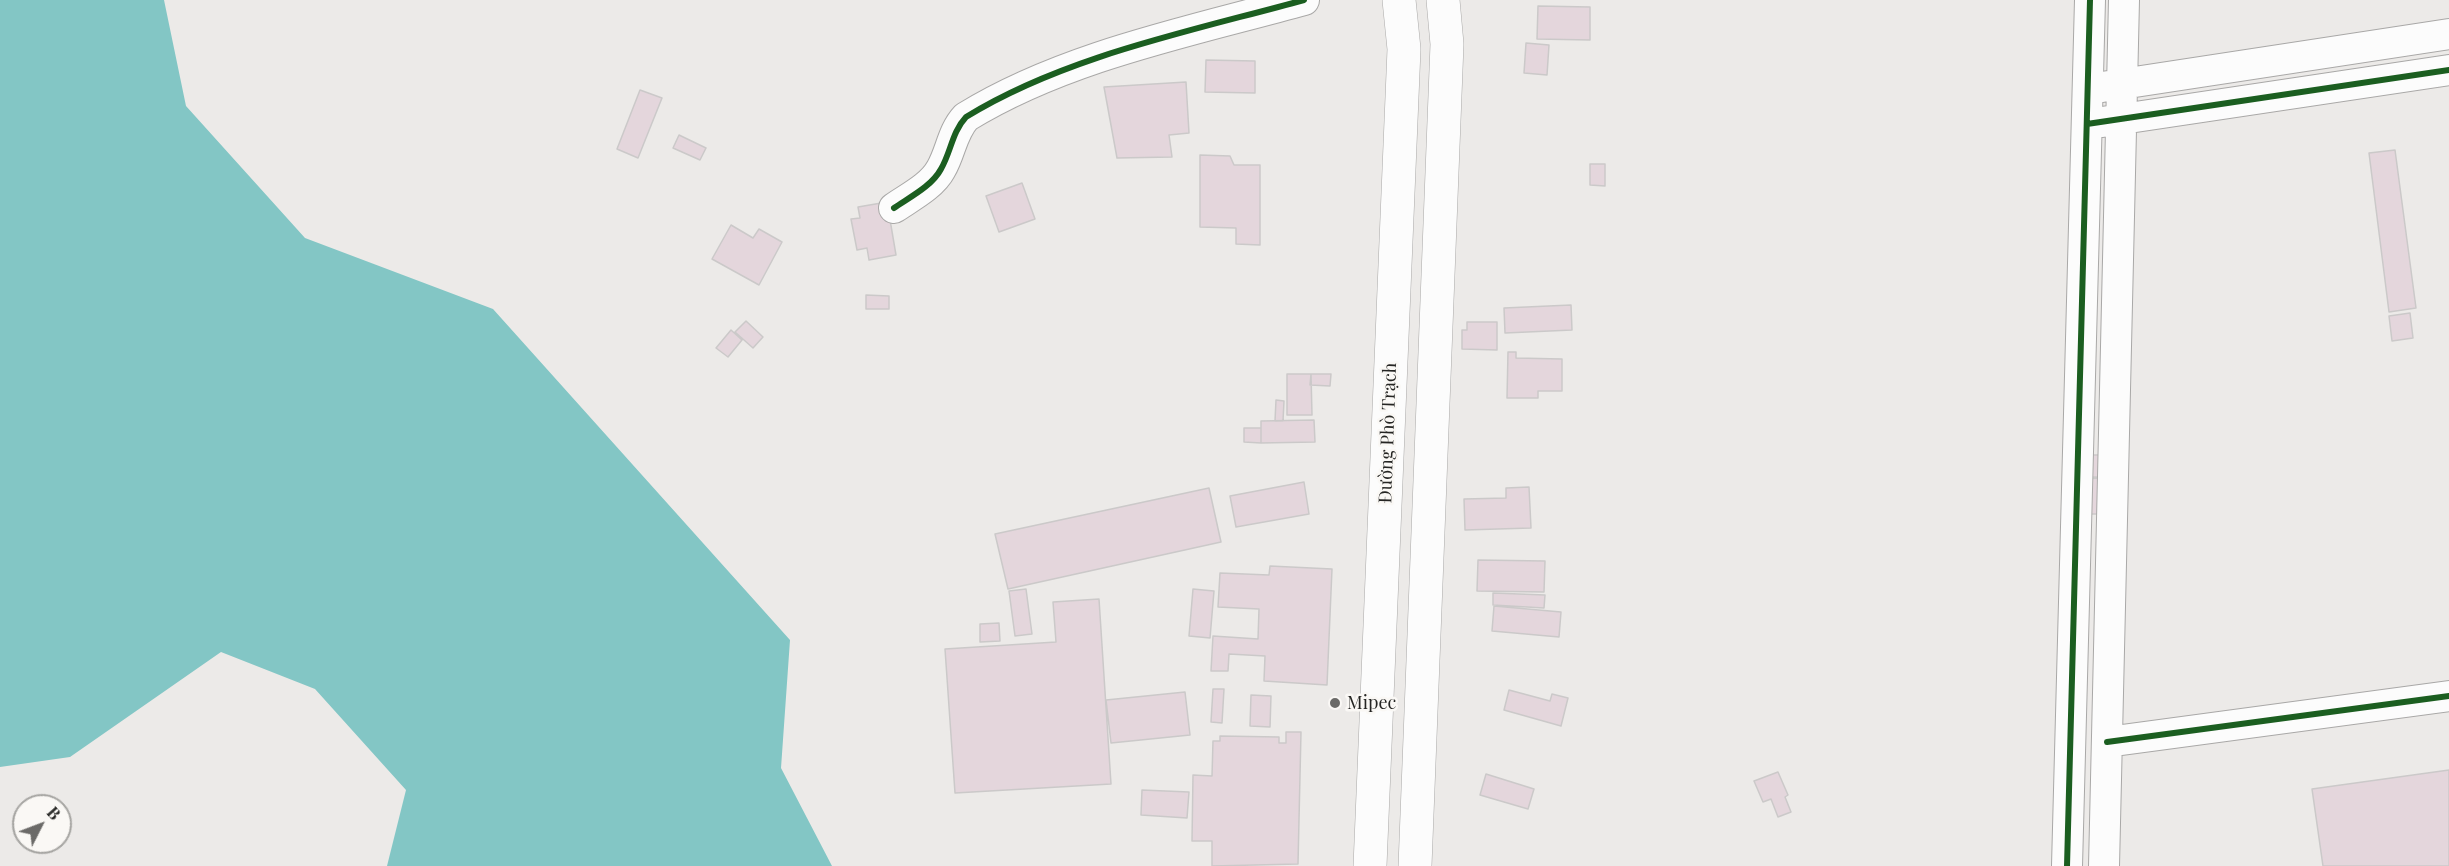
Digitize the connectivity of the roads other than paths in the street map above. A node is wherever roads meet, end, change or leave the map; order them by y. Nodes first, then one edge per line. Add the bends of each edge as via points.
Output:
1 (1304, 0) edge
2 (1399, 0) edge
3 (1443, 0) edge
4 (2090, 0) edge
5 (2124, 0) edge
6 (2449, 34) edge
7 (2449, 70) edge
8 (2122, 83) junction
9 (2088, 89) junction
10 (2121, 119) junction
11 (2087, 124) junction
12 (894, 208) dead end
13 (2449, 696) edge
14 (2107, 742) junction
15 (1370, 866) edge
16 (1415, 866) edge
17 (2067, 866) edge
18 (2104, 866) edge

1 - 12 street via 1086,61 1031,83 966,117 958,125 933,180
2 - 15 highway, Đường Phò Trạch via 1404,49
3 - 16 highway via 1447,44
4 - 9 street
5 - 8 street
6 - 8 street
7 - 10 street
8 - 9 street
8 - 10 street
9 - 11 street
10 - 11 street
10 - 14 street
11 - 17 street
13 - 14 street
14 - 18 street

